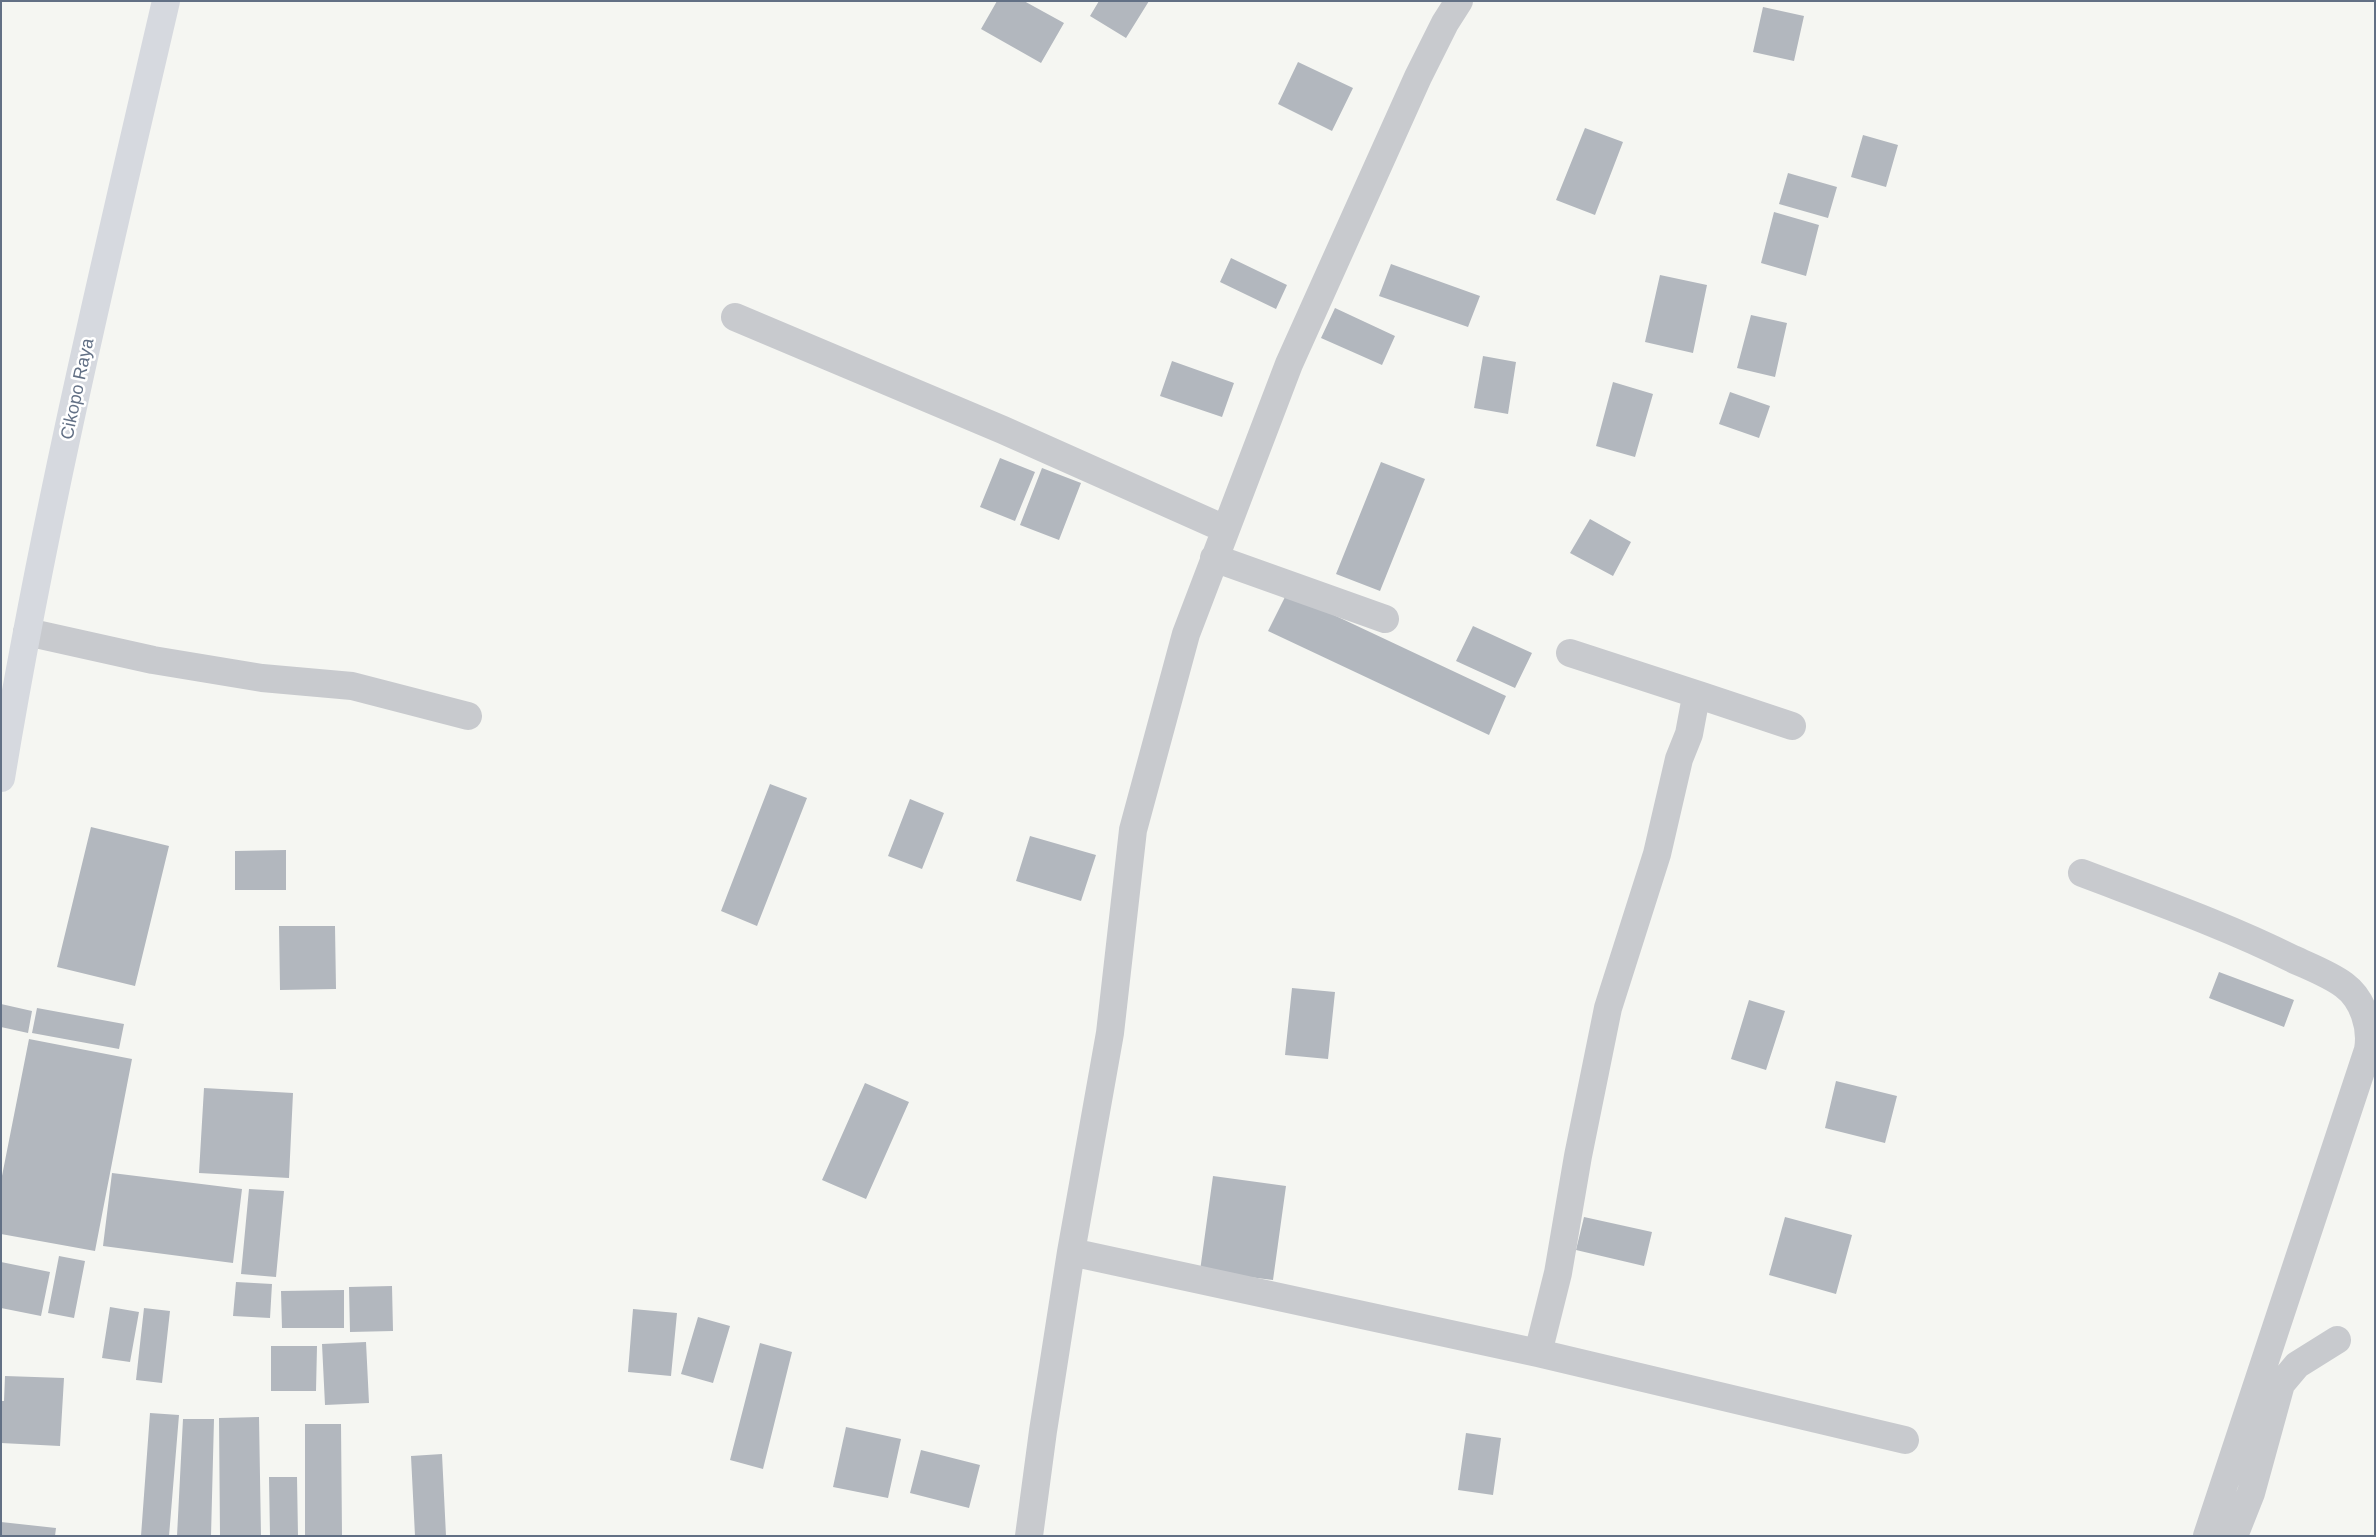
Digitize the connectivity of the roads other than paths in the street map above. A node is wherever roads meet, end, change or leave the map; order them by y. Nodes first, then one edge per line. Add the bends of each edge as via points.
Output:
1 (166, 1) edge
2 (1459, 1) edge
3 (735, 317) dead end
4 (1225, 529) junction
5 (1214, 558) junction
6 (1385, 619) dead end
7 (27, 632) junction
8 (1570, 653) dead end
9 (1699, 694) junction
10 (468, 716) dead end
11 (1792, 726) dead end
12 (1, 778) edge
13 (2082, 873) dead end
14 (1071, 1252) junction
15 (2337, 1340) dead end
16 (1538, 1353) junction
17 (1905, 1440) dead end
18 (1029, 1536) edge
19 (2207, 1536) edge
20 (2234, 1536) edge

1 - 7 highway, Cikopo Raya via 96,302
2 - 4 street via 1418,77 1289,364
3 - 4 street
4 - 5 street
5 - 6 street
5 - 14 street via 1186,634 1133,830 1110,1033
7 - 10 street via 153,660 262,678 352,686
7 - 12 highway, Cikopo Raya
8 - 9 street
9 - 11 street
9 - 16 street via 1689,734 1678,759 1657,854 1608,1008 1558,1273
13 - 19 street via 2248,937 2345,986 2360,1003 2370,1039
14 - 16 street
14 - 18 street
15 - 20 street via 2297,1365 2281,1384 2251,1492
16 - 17 street

